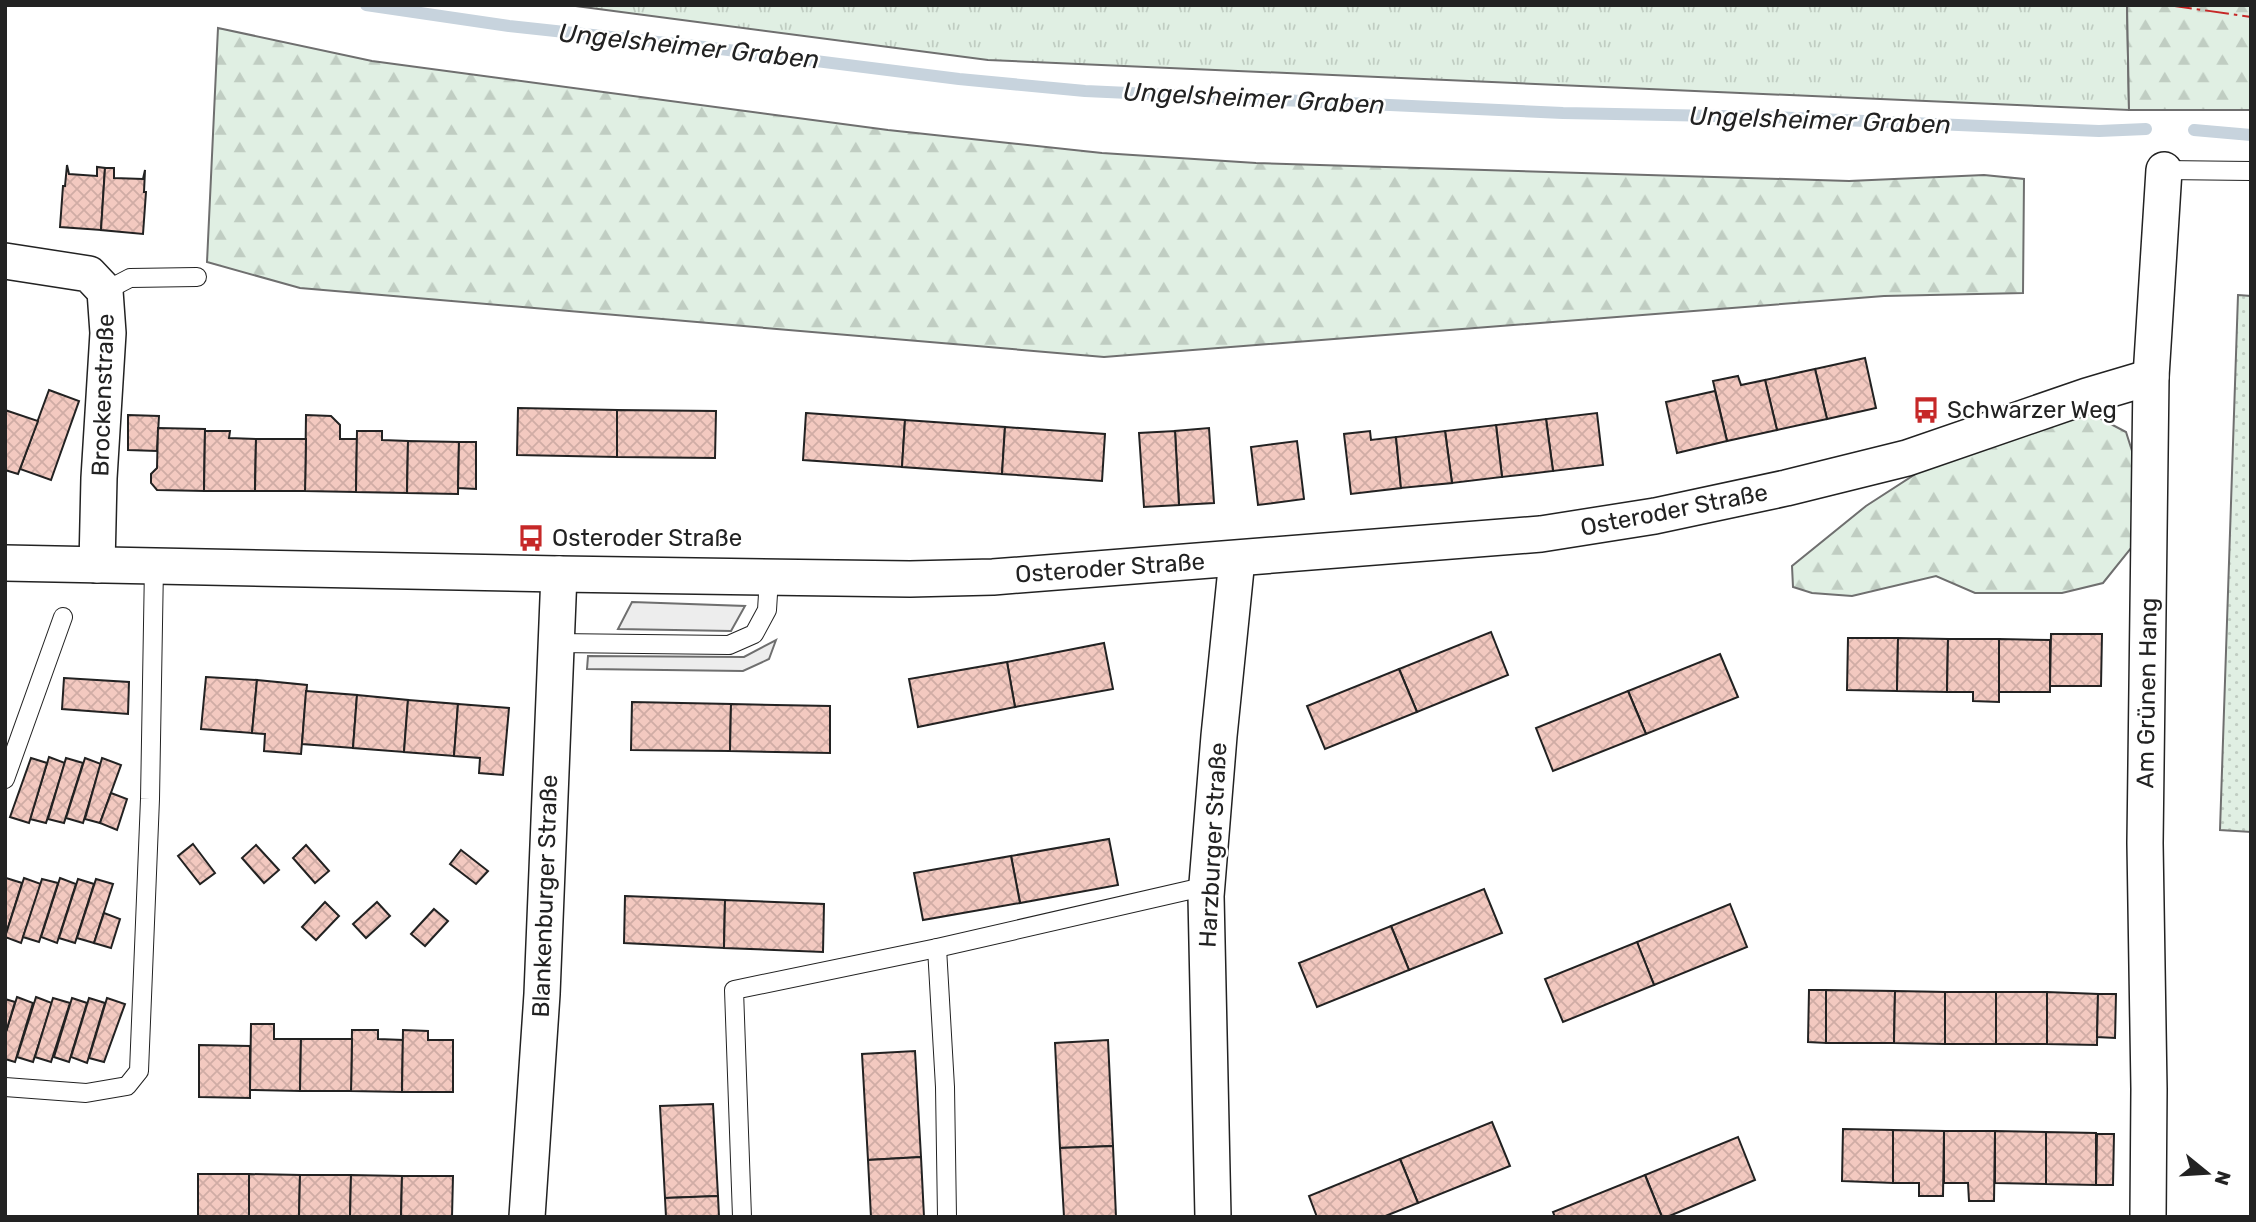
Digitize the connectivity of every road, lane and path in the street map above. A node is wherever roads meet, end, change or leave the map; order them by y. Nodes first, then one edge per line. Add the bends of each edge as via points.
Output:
1 (2164, 170) joint
2 (2251, 171) edge
3 (5, 261) edge
4 (197, 277) dead end
5 (105, 290) junction
6 (2151, 377) junction
7 (1237, 559) junction
8 (5, 562) edge
9 (97, 565) junction
10 (155, 566) junction
11 (559, 575) junction
12 (769, 578) junction
13 (63, 617) dead end
14 (556, 643) junction
15 (5, 779) edge
16 (1207, 886) junction
17 (937, 948) junction
18 (5, 1087) edge
19 (527, 1217) edge
20 (743, 1217) edge
21 (947, 1217) edge
22 (1213, 1217) edge
23 (2148, 1217) edge

1 - 2 lane
1 - 6 street, Am Grünen Hang
3 - 5 street, Brockenstraße via 89,274
4 - 5 lane via 130,278
5 - 9 street, Brockenstraße via 108,333
6 - 7 street, Osteroder Straße via 1906,458 1655,516 1541,534
6 - 23 street, Am Grünen Hang via 2145,843
7 - 12 street, Osteroder Straße via 993,577
7 - 16 street, Harzburger Straße
8 - 9 street, Osteroder Straße
9 - 10 street, Osteroder Straße
10 - 11 street, Osteroder Straße
10 - 18 lane via 139,1071 127,1086 86,1093
11 - 12 street, Osteroder Straße
11 - 14 street, Blankenburger Straße
12 - 14 lane via 767,610 754,634 729,645
13 - 15 lane
14 - 19 street, Blankenburger Straße via 542,994
16 - 17 lane
16 - 22 street, Harzburger Straße
17 - 20 lane via 734,990
17 - 21 lane

